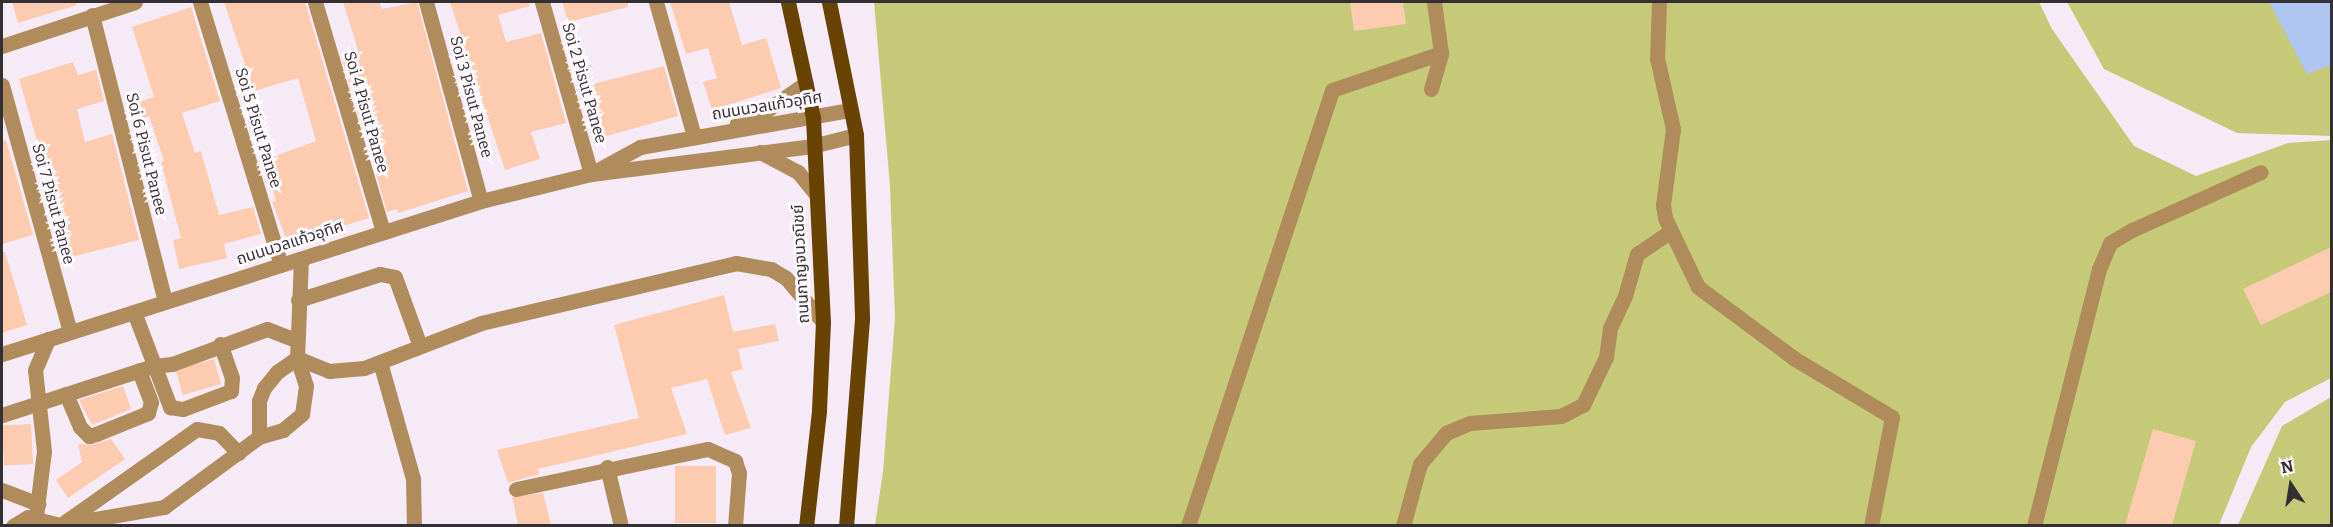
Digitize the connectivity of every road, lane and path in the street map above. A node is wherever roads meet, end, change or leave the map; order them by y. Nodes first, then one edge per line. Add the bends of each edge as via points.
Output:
1 (135, 2) edge
2 (200, 2) edge
3 (315, 2) edge
4 (426, 2) edge
5 (542, 2) edge
6 (656, 2) edge
7 (788, 2) edge
8 (829, 2) edge
9 (1434, 2) edge
10 (1659, 2) edge
11 (92, 15) junction
12 (2, 46) edge
13 (1441, 53) junction
14 (806, 83) junction
15 (2, 85) edge
16 (1431, 89) dead end
17 (849, 110) junction
18 (813, 118) junction
19 (723, 129) junction
20 (856, 135) junction
21 (694, 136) junction
22 (812, 146) junction
23 (760, 152) junction
24 (2261, 172) dead end
25 (591, 174) junction
26 (815, 193) junction
27 (481, 201) junction
28 (1671, 231) junction
29 (383, 232) junction
30 (301, 259) junction
31 (281, 265) junction
32 (298, 300) junction
33 (165, 302) junction
34 (134, 312) junction
35 (823, 322) junction
36 (70, 332) junction
37 (48, 339) junction
38 (296, 340) junction
39 (220, 344) junction
40 (420, 346) junction
41 (2, 354) edge
42 (297, 358) junction
43 (380, 362) junction
44 (146, 368) junction
45 (66, 394) junction
46 (40, 402) junction
47 (2, 415) edge
48 (259, 437) junction
49 (238, 453) junction
50 (607, 467) junction
51 (516, 489) dead end
52 (2, 490) edge
53 (37, 510) junction
54 (13, 525) edge
55 (60, 525) edge
56 (414, 525) edge
57 (621, 525) edge
58 (735, 525) edge
59 (806, 525) edge
60 (846, 525) edge
61 (1188, 525) edge
62 (1403, 525) edge
63 (1871, 525) edge
64 (2034, 525) edge

1 - 11 street
2 - 31 street, Soi 5 Pisut Panee
3 - 29 street, Soi 4 Pisut Panee
4 - 27 street, Soi 3 Pisut Panee
5 - 25 street, Soi 2 Pisut Panee
6 - 21 street
7 - 14 main road, ถนนกาญจนวณิชย์
8 - 17 main road
9 - 13 street
10 - 28 street via 1657,58 1673,129 1663,205
11 - 12 street
11 - 33 street, Soi 6 Pisut Panee
13 - 16 street
13 - 61 street via 1332,90
14 - 18 main road, ถนนกาญจนวณิชย์
14 - 19 street via 766,110
15 - 36 street, Soi 7 Pisut Panee
17 - 18 street, ถนนนวลแก้วอุทิศ
17 - 20 main road
18 - 19 street, ถนนนวลแก้วอุทิศ
18 - 22 main road, ถนนกาญจนวณิชย์
19 - 21 street, ถนนนวลแก้วอุทิศ
20 - 22 street, ถนนนวลแก้วอุทิศ
20 - 60 main road via 862,319
21 - 25 street, ถนนนวลแก้วอุทิศ via 640,147
22 - 23 street, ถนนนวลแก้วอุทิศ
22 - 26 main road, ถนนกาญจนวณิชย์
23 - 25 street, ถนนนวลแก้วอุทิศ
23 - 26 street via 798,172
24 - 64 street via 2110,243 2099,268
25 - 27 street, ถนนนวลแก้วอุทิศ
26 - 35 main road, ถนนกาญจนวณิชย์
27 - 29 street, ถนนนวลแก้วอุทิศ
28 - 62 street via 1637,254 1625,296 1610,328 1606,357 1583,405 1561,416 1470,423 1446,433 1416,473
28 - 63 street via 1698,287 1795,359 1892,417
29 - 30 street, ถนนนวลแก้วอุทิศ
30 - 31 street, ถนนนวลแก้วอุทิศ
30 - 32 street
31 - 33 street, ถนนนวลแก้วอุทิศ
32 - 38 street
32 - 40 street via 380,274 395,277
33 - 34 street, ถนนนวลแก้วอุทิศ
34 - 36 street, ถนนนวลแก้วอุทิศ
34 - 44 street
35 - 40 street via 786,278 771,268 736,263 481,323
35 - 59 main road, ถนนกาญจนวณิชย์ via 819,411
36 - 37 street, ถนนนวลแก้วอุทิศ
37 - 41 street, ถนนนวลแก้วอุทิศ
37 - 46 street via 35,370
38 - 39 street via 267,329
38 - 42 street
39 - 44 street via 172,364
39 - 44 street via 232,378 231,391 183,409 170,407
40 - 43 street
42 - 43 street via 344,372
42 - 48 street via 276,372 264,388 259,401
42 - 48 street via 306,386 302,414 284,430
43 - 56 street via 413,479
44 - 45 street
44 - 45 street via 151,402 148,413 96,434 88,436 80,427
45 - 46 street
46 - 47 street
46 - 53 street via 44,451
48 - 49 street
49 - 55 street via 164,507
49 - 55 street via 219,433 197,429
50 - 51 street
50 - 57 street
50 - 58 street via 708,449 724,454 735,461 739,473
52 - 53 street
53 - 54 street
53 - 55 street

